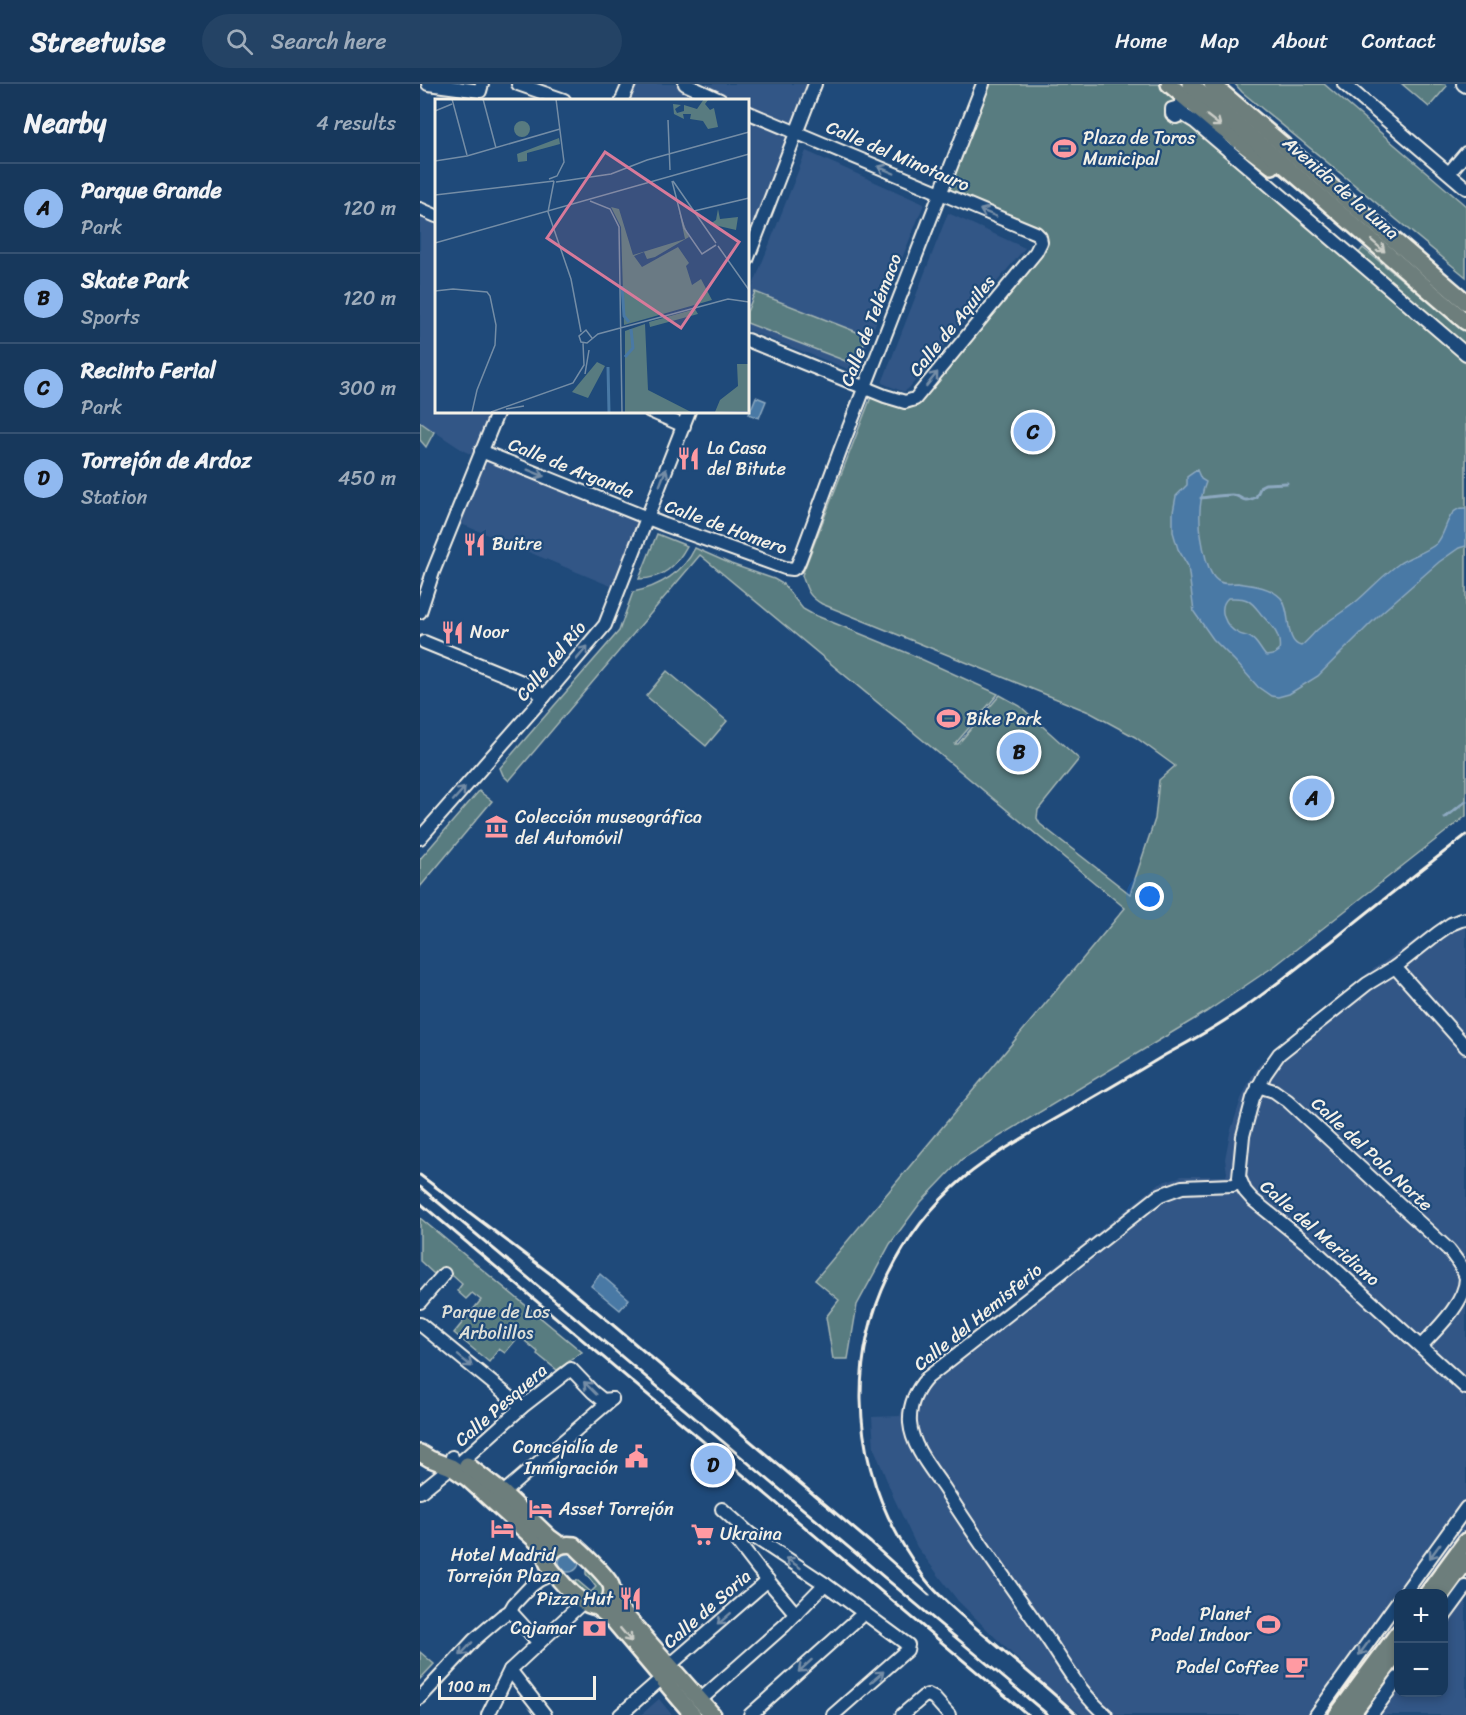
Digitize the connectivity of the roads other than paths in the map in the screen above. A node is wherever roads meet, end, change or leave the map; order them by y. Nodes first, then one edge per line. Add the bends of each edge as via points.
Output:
1 (428, 84) edge
2 (482, 84) edge
3 (518, 84) edge
4 (629, 84) edge
5 (685, 84) edge
6 (815, 84) edge
7 (983, 84) edge
8 (1169, 84) edge
9 (1212, 84) edge
10 (1227, 84) edge
11 (1344, 84) edge
12 (561, 99) edge
13 (622, 99) edge
14 (718, 99) edge
15 (1184, 101) edge
16 (748, 112) edge
17 (796, 132) junction
18 (1466, 153) edge
19 (1449, 173) junction
20 (1466, 188) edge
21 (940, 193) junction
22 (420, 209) edge
23 (1353, 214) junction
24 (435, 216) edge
25 (1036, 232) joint
26 (748, 257) edge
27 (1466, 302) edge
28 (1466, 322) edge
29 (748, 340) edge
30 (1466, 354) edge
31 (865, 388) junction
32 (498, 412) edge
33 (652, 412) edge
34 (689, 412) edge
35 (684, 426) junction
36 (482, 451) junction
37 (647, 518) junction
38 (793, 569) joint
39 (424, 586) edge
40 (421, 608) edge
41 (424, 642) dead end
42 (544, 698) junction
43 (420, 838) edge
44 (1466, 919) edge
45 (1395, 967) junction
46 (1466, 1047) edge
47 (1258, 1086) junction
48 (1240, 1183) junction
49 (444, 1275) dead end
50 (420, 1302) edge
51 (420, 1324) edge
52 (1421, 1346) junction
53 (1466, 1388) edge
54 (522, 1407) junction
55 (420, 1442) edge
56 (420, 1453) edge
57 (456, 1465) junction
58 (420, 1492) edge
59 (503, 1493) junction
60 (1466, 1508) edge
61 (722, 1509) dead end
62 (750, 1534) junction
63 (1466, 1541) edge
64 (560, 1545) junction
65 (548, 1557) junction
66 (1466, 1561) edge
67 (554, 1573) junction
68 (768, 1580) junction
69 (825, 1584) junction
70 (1466, 1587) edge
71 (1407, 1589) edge
72 (1430, 1589) edge
73 (1445, 1589) edge
74 (612, 1594) junction
75 (582, 1603) junction
76 (1394, 1607) edge
77 (598, 1608) junction
78 (1448, 1610) edge
79 (510, 1611) junction
80 (864, 1613) junction
81 (796, 1614) junction
82 (1394, 1638) edge
83 (539, 1643) junction
84 (1394, 1657) edge
85 (510, 1670) junction
86 (666, 1672) junction
87 (1394, 1683) edge
88 (420, 1698) edge
89 (700, 1700) junction
90 (488, 1715) edge
91 (545, 1715) edge
92 (620, 1715) edge
93 (693, 1715) edge
94 (713, 1715) edge
95 (750, 1715) edge
96 (833, 1715) edge
97 (902, 1715) edge
98 (949, 1715) edge
99 (1106, 1715) edge
100 (1316, 1715) edge
101 (1337, 1715) edge
102 (1351, 1715) edge
103 (1371, 1715) edge

1 - 2 street via 480,91
3 - 12 street
4 - 13 street
5 - 14 street
6 - 17 street
7 - 21 street, Calle de Telémaco
8 - 15 main road
9 - 23 main road, Avenida de la Luna
10 - 23 main road via 1297,146
11 - 19 street
15 -> 23 main road via 1277,171
15 - 30 street via 1195,122
16 - 17 street, Calle del Minotauro
21 -> 17 street, Calle del Minotauro
17 - 26 street
18 - 19 street
19 - 20 street
25 -> 21 street, Calle del Minotauro
21 - 31 street, Calle de Telémaco
22 - 24 street
23 - 27 main road, Avenida de la Luna
23 -> 28 main road, Avenida de la Luna
31 -> 25 street, Calle de Aquiles via 905,402 915,399 1035,252 1041,242
29 - 31 street
31 - 38 street, Calle de Telémaco
32 - 36 street
33 - 35 street
34 - 35 street, Calle del Río
37 -> 35 street, Calle del Río
36 -> 37 street, Calle de Arganda
36 - 39 street
37 - 38 street, Calle de Homero
42 -> 37 street, Calle del Río via 605,625
39 - 40 street
41 - 42 street via 522,682
43 -> 42 street, Calle del Río
44 - 45 street, Calle del Meridiano via 1444,928
45 - 46 street
45 - 47 street, Calle del Meridiano via 1367,984 1279,1054
47 - 48 street, Calle del Meridiano via 1243,1136
47 - 52 street, Calle del Polo Norte via 1288,1101 1449,1250 1460,1265 1466,1279 1461,1301
48 - 52 street, Calle del Meridiano via 1253,1200
48 - 99 street, Calle del Hemisferio via 1182,1187 1160,1195 927,1378 911,1410 910,1424 923,1456 1073,1679
49 - 50 street
51 -> 54 street
52 - 53 street, Calle del Meridiano
54 - 57 street, Calle Pesquera
59 -> 54 street, Calle Pesquera via 612,1399 603,1400 571,1369
55 - 57 main road
56 - 57 main road
57 - 58 street, Calle Pesquera
57 - 59 main road
57 - 65 main road via 541,1545
59 - 64 main road
60 -> 71 street
61 - 62 street
62 - 68 street via 739,1544
69 -> 62 street
63 - 72 main road
64 - 65 main road
64 - 74 main road via 574,1545 606,1579
65 - 67 main road
66 - 73 main road
67 - 75 main road
67 - 79 street via 531,1586
68 - 81 street
68 -> 86 street, Calle de Soria
69 - 80 street
69 - 81 street
70 - 78 street
74 - 77 main road via 608,1604
74 - 86 main road
75 - 77 main road
75 - 83 street
76 -> 100 street
77 -> 86 main road
79 - 83 street
79 -> 88 street via 474,1640
80 -> 95 street
96 -> 80 street via 907,1650 908,1645
81 - 89 street
82 - 101 main road
83 - 85 street
84 - 102 main road
85 - 90 street
85 - 91 street
86 - 89 main road
86 - 92 street, Calle de Soria
86 - 93 main road
87 - 103 street
89 - 94 main road
97 - 98 street via 928,1695

